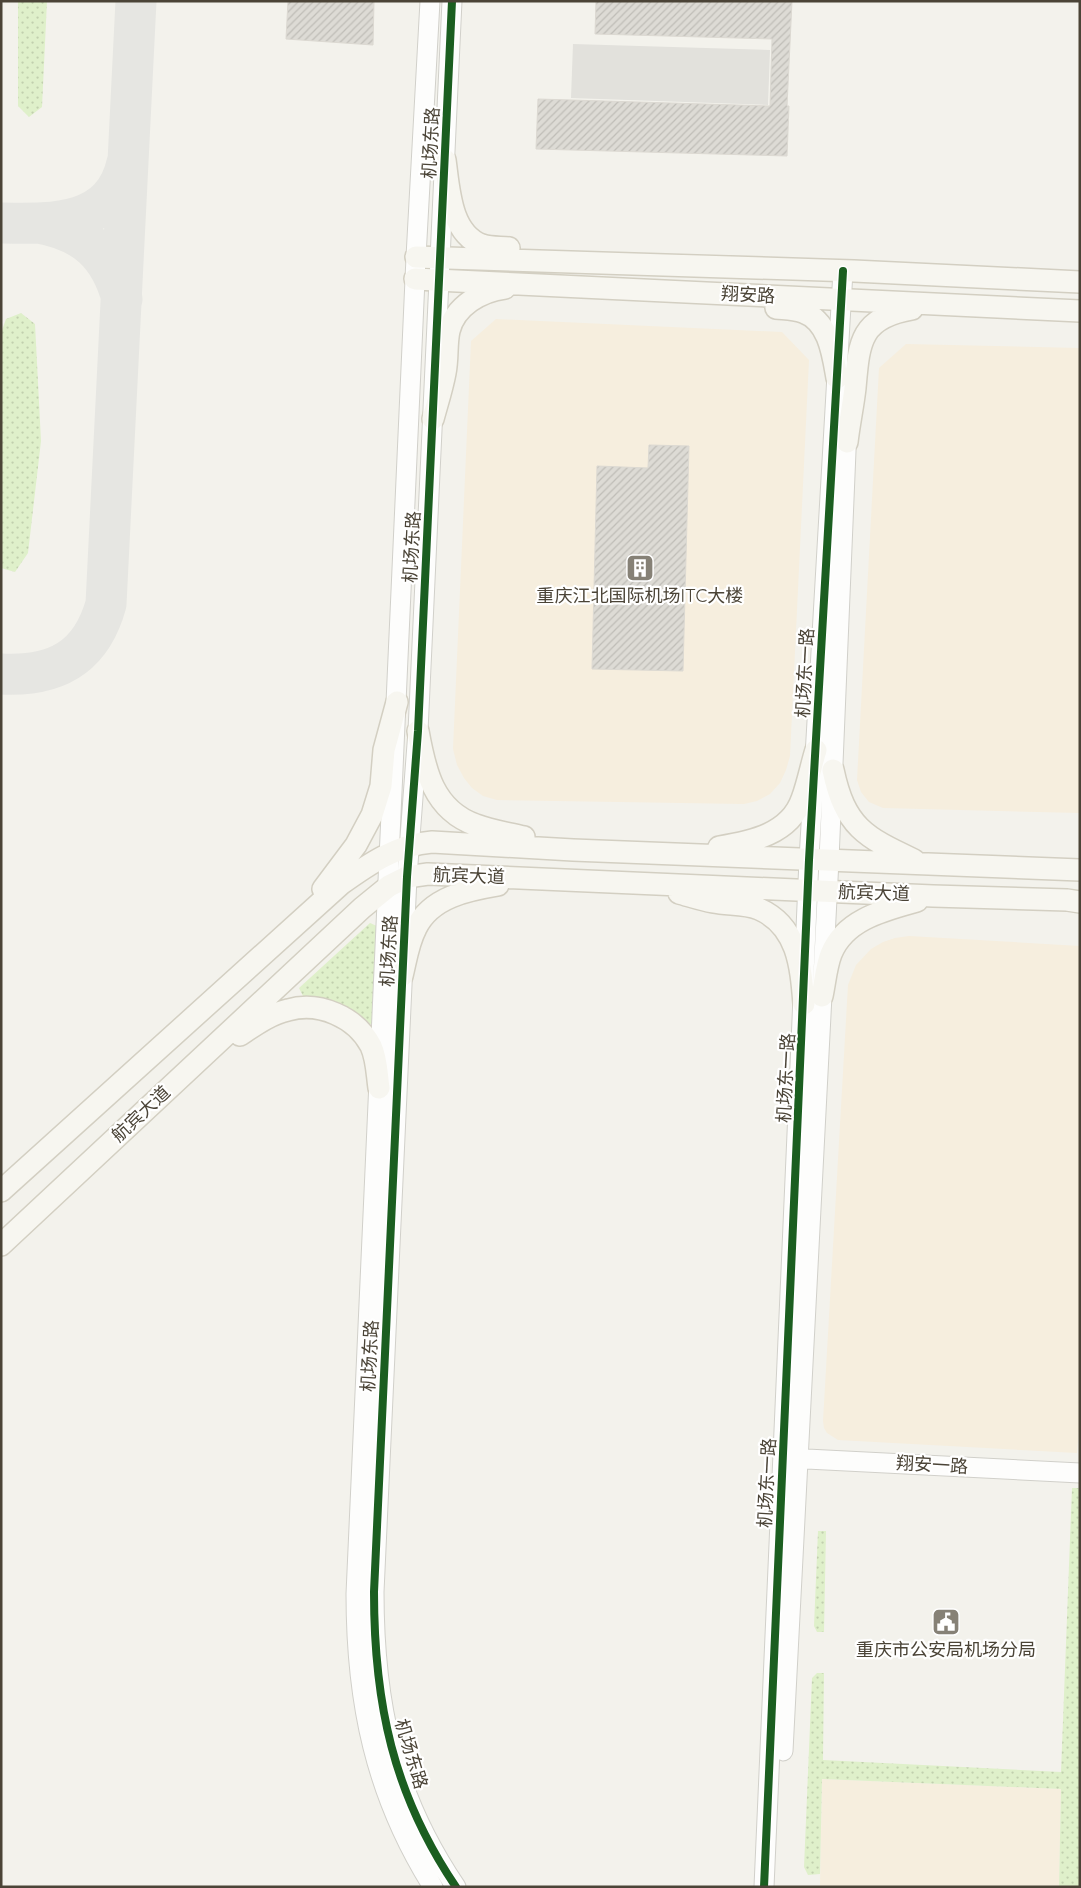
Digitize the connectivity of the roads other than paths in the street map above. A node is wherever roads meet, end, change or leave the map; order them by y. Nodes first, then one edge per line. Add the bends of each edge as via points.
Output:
1 (430, 1) edge
2 (452, 1) edge
3 (445, 160) junction
4 (416, 257) junction
5 (440, 257) junction
6 (595, 263) junction
7 (848, 271) junction
8 (1080, 271) edge
9 (415, 279) junction
10 (1038, 279) junction
11 (439, 280) junction
12 (1080, 282) edge
13 (528, 284) junction
14 (703, 293) junction
15 (847, 300) junction
16 (938, 304) junction
17 (1080, 311) edge
18 (837, 378) junction
19 (433, 419) junction
20 (847, 442) junction
21 (397, 702) junction
22 (418, 732) junction
23 (816, 750) junction
24 (833, 770) junction
25 (400, 849) junction
26 (573, 850) junction
27 (673, 854) junction
28 (819, 860) junction
29 (924, 864) junction
30 (1080, 870) edge
31 (512, 877) junction
32 (542, 878) junction
33 (398, 882) junction
34 (643, 883) junction
35 (818, 891) junction
36 (933, 896) junction
37 (1080, 902) edge
38 (294, 927) junction
39 (402, 976) junction
40 (813, 1000) junction
41 (199, 1060) junction
42 (379, 1088) junction
43 (1, 1191) edge
44 (1, 1245) edge
45 (791, 1458) junction
46 (1080, 1473) edge
47 (433, 1887) edge
48 (456, 1887) edge
49 (764, 1887) edge
50 (776, 1887) edge

1 - 4 street, 机场东路
2 - 3 street, 机场东路
3 - 5 street, 机场东路
3 - 6 main road via 454,212 462,228 474,240 492,247 560,252
4 - 5 main road, 翔安路
4 - 9 street, 机场东路
5 - 6 main road, 翔安路
5 - 11 street, 机场东路
6 - 7 main road, 翔安路
7 - 10 main road, 翔安路
7 - 15 street, 机场东一路
8 - 10 main road
9 - 11 main road, 翔安路
9 - 21 street, 机场东路
10 - 12 main road, 翔安路
11 - 13 main road, 翔安路
11 - 19 street, 机场东路
13 - 14 main road, 翔安路
13 - 19 main road via 485,293 471,301 453,319 445,373
14 - 15 main road, 翔安路
14 - 18 main road via 749,306 792,309 812,317 820,324 831,346
15 - 16 main road, 翔安路
15 - 18 street, 机场东一路
15 - 20 street, 机场东一路
16 - 17 main road, 翔安路
16 - 20 main road via 884,317 864,336 858,354
18 - 23 street, 机场东一路
19 - 22 street, 机场东路
20 - 24 street, 机场东一路
21 - 25 street, 机场东路
21 - 38 main road via 384,750 381,786 365,830
22 - 25 street, 机场东路
22 - 26 main road via 430,780 436,793 455,814 475,825
23 - 27 main road via 802,800 790,819 777,830 744,843
23 - 28 street, 机场东一路
24 - 28 street, 机场东一路
24 - 29 main road via 838,793 853,821 875,841
25 - 26 main road, 航宾大道 via 432,842
25 - 33 street, 机场东路
25 - 38 main road, 航宾大道 via 341,884
26 - 27 main road, 航宾大道
26 - 31 main road via 498,852 490,855 489,867
27 - 28 main road, 航宾大道
28 - 29 main road, 航宾大道
28 - 35 street, 机场东一路
29 - 30 main road, 航宾大道
31 - 32 main road, 航宾大道
31 - 33 main road, 航宾大道 via 428,874
32 - 34 main road, 航宾大道
32 - 39 main road via 467,891 439,903 416,926
33 - 39 street, 机场东路
33 - 41 main road, 航宾大道 via 362,908
33 - 42 street, 机场东路
34 - 35 main road, 航宾大道
34 - 40 main road via 712,902 747,906 770,915 780,924 798,952
35 - 36 main road, 航宾大道
35 - 40 street, 机场东一路
36 - 37 main road, 航宾大道
36 - 40 main road via 877,912 852,928 831,955
38 - 43 main road, 航宾大道
39 - 48 street, 机场东路 via 374,1630 381,1698 394,1758 420,1826
40 - 45 street, 机场东一路
41 - 42 main road via 274,1014 289,1009 317,1008 344,1018 364,1035 376,1059
41 - 44 main road, 航宾大道
42 - 47 street, 机场东路 via 356,1594 358,1664 368,1730 388,1794
45 - 46 street, 翔安一路
45 - 49 street, 机场东一路
45 - 50 street, 机场东一路

